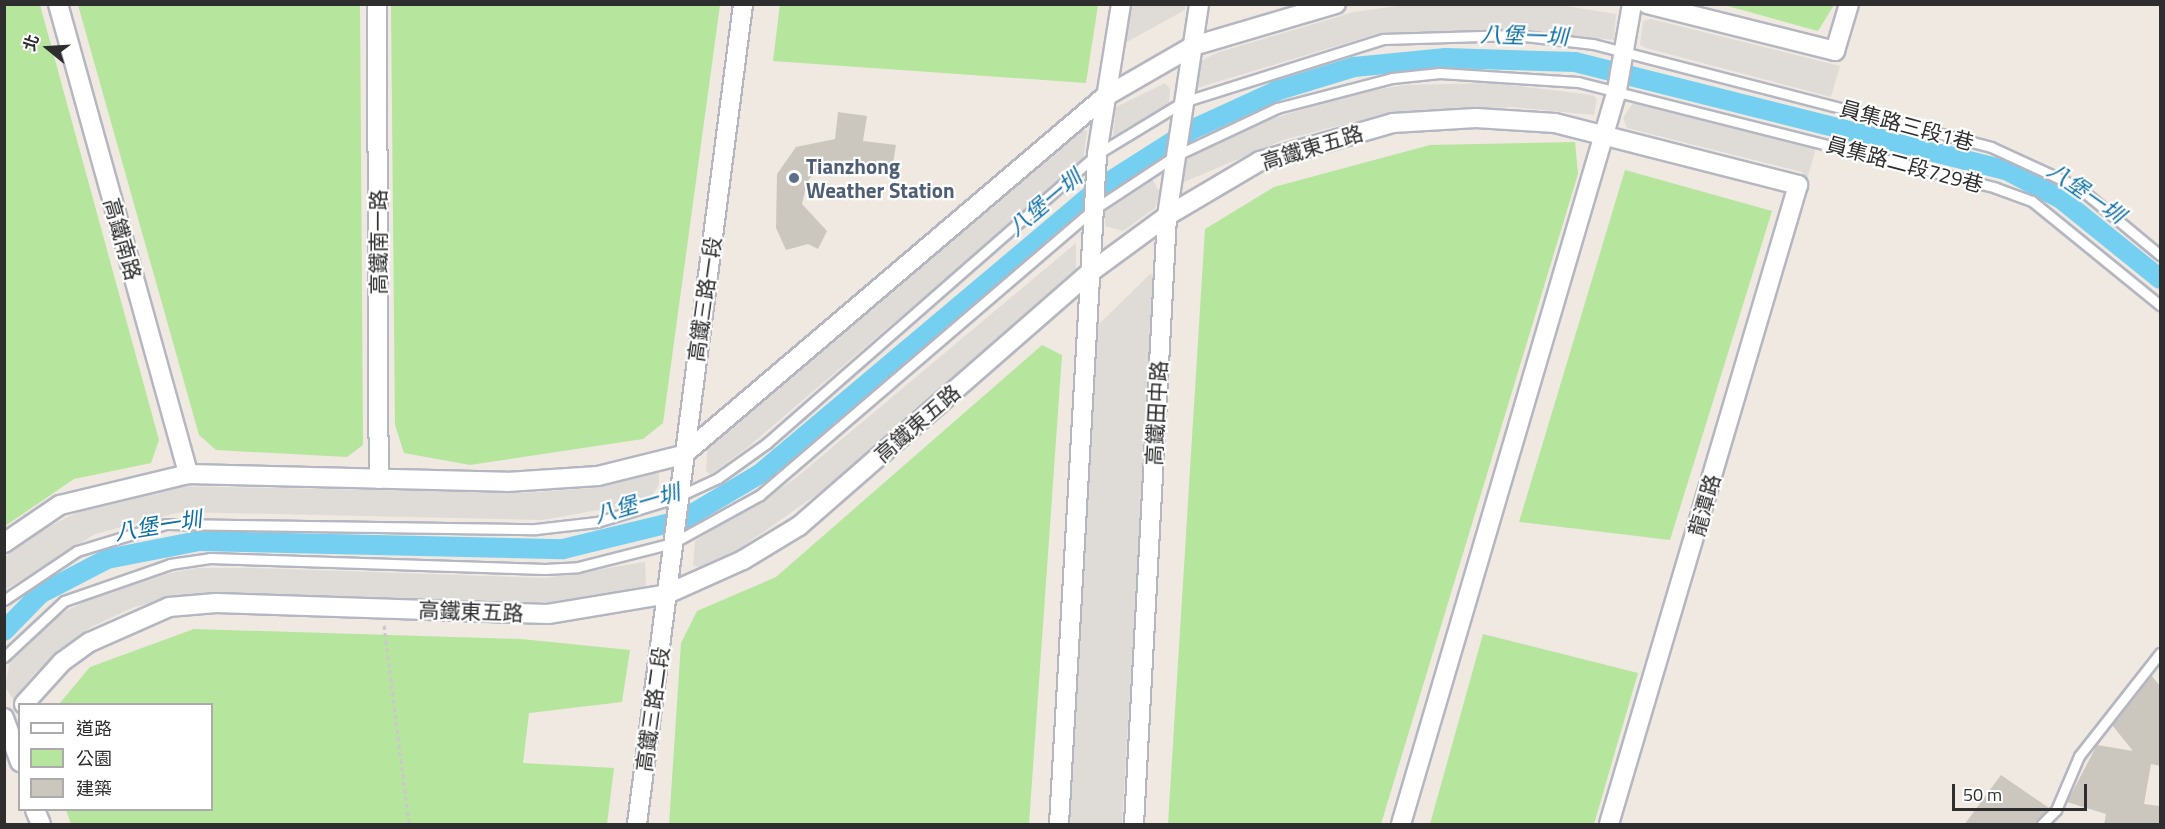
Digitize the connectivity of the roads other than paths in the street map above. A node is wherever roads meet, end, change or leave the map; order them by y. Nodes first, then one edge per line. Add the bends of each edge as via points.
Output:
1 (58, 4) edge
2 (377, 4) edge
3 (743, 4) edge
4 (1121, 4) edge
5 (1199, 4) edge
6 (1336, 4) edge
7 (1632, 4) edge
8 (1647, 4) edge
9 (1849, 4) edge
10 (1193, 46) junction
11 (1627, 50) junction
12 (1617, 90) junction
13 (1103, 98) junction
14 (1183, 102) junction
15 (1603, 134) junction
16 (1097, 154) junction
17 (1175, 156) junction
18 (1798, 185) joint
19 (1093, 210) junction
20 (1167, 216) junction
21 (2160, 255) edge
22 (1089, 274) junction
23 (2160, 305) edge
24 (683, 455) junction
25 (188, 474) junction
26 (379, 479) junction
27 (675, 498) junction
28 (4, 543) edge
29 (673, 543) junction
30 (667, 594) junction
31 (4, 600) edge
32 (2160, 653) edge
33 (4, 657) edge
34 (26, 703) edge
35 (18, 711) edge
36 (5, 721) edge
37 (18, 757) edge
38 (637, 825) edge
39 (1059, 825) edge
40 (1134, 825) edge
41 (1401, 825) edge
42 (1609, 825) edge
43 (2042, 825) edge

1 - 25 street, 高鐵南路
2 - 26 street, 高鐵南一路
3 - 24 street, 高鐵三路一段
4 - 13 street
5 - 10 street, 高鐵田中路
6 - 10 street
7 - 11 street
8 - 9 street via 1835,51
10 - 13 street
10 - 14 street, 高鐵田中路
11 - 12 street
11 - 14 lane, 員集路三段1巷 via 1516,34 1383,39
11 - 21 lane, 員集路三段1巷 via 2030,161 2078,187
12 - 15 street
12 - 17 lane, 員集路二段729巷 via 1536,76 1440,73 1392,78 1277,108
12 - 23 lane, 員集路二段729巷 via 2032,201
13 - 16 street
13 - 24 street
14 - 16 lane, 員集路三段1巷
14 - 17 street, 高鐵田中路
15 - 18 street, 高鐵東五路
15 - 20 street, 高鐵東五路 via 1555,123 1476,118 1393,123 1260,160
15 - 41 street
16 - 19 street
16 - 27 lane, 員集路三段1巷 via 767,443 718,478
17 - 19 lane, 員集路二段729巷
17 - 20 street, 高鐵田中路
18 - 42 street, 龍潭路
19 - 22 street
19 - 29 lane, 員集路二段729巷 via 787,474
20 - 22 street, 高鐵東五路
20 - 40 street, 高鐵田中路
22 - 30 street, 高鐵東五路 via 799,526 743,560
22 - 39 street
24 - 26 street via 598,476 507,482
24 - 27 street, 高鐵三路一段
25 - 26 street
25 - 28 street via 60,505
27 - 29 street, 高鐵三路一段
27 - 31 lane, 員集路三段1巷 via 597,522 536,529 166,524 77,551
29 - 30 street, 高鐵三路一段
29 - 33 lane, 員集路二段729巷 via 578,567 210,558 170,564 64,601
30 - 34 street, 高鐵東五路 via 548,614 216,603 169,607 90,642 62,662
30 - 38 street, 高鐵三路二段
32 - 43 lane via 2079,756 2056,810
35 - 36 street
36 - 37 street

